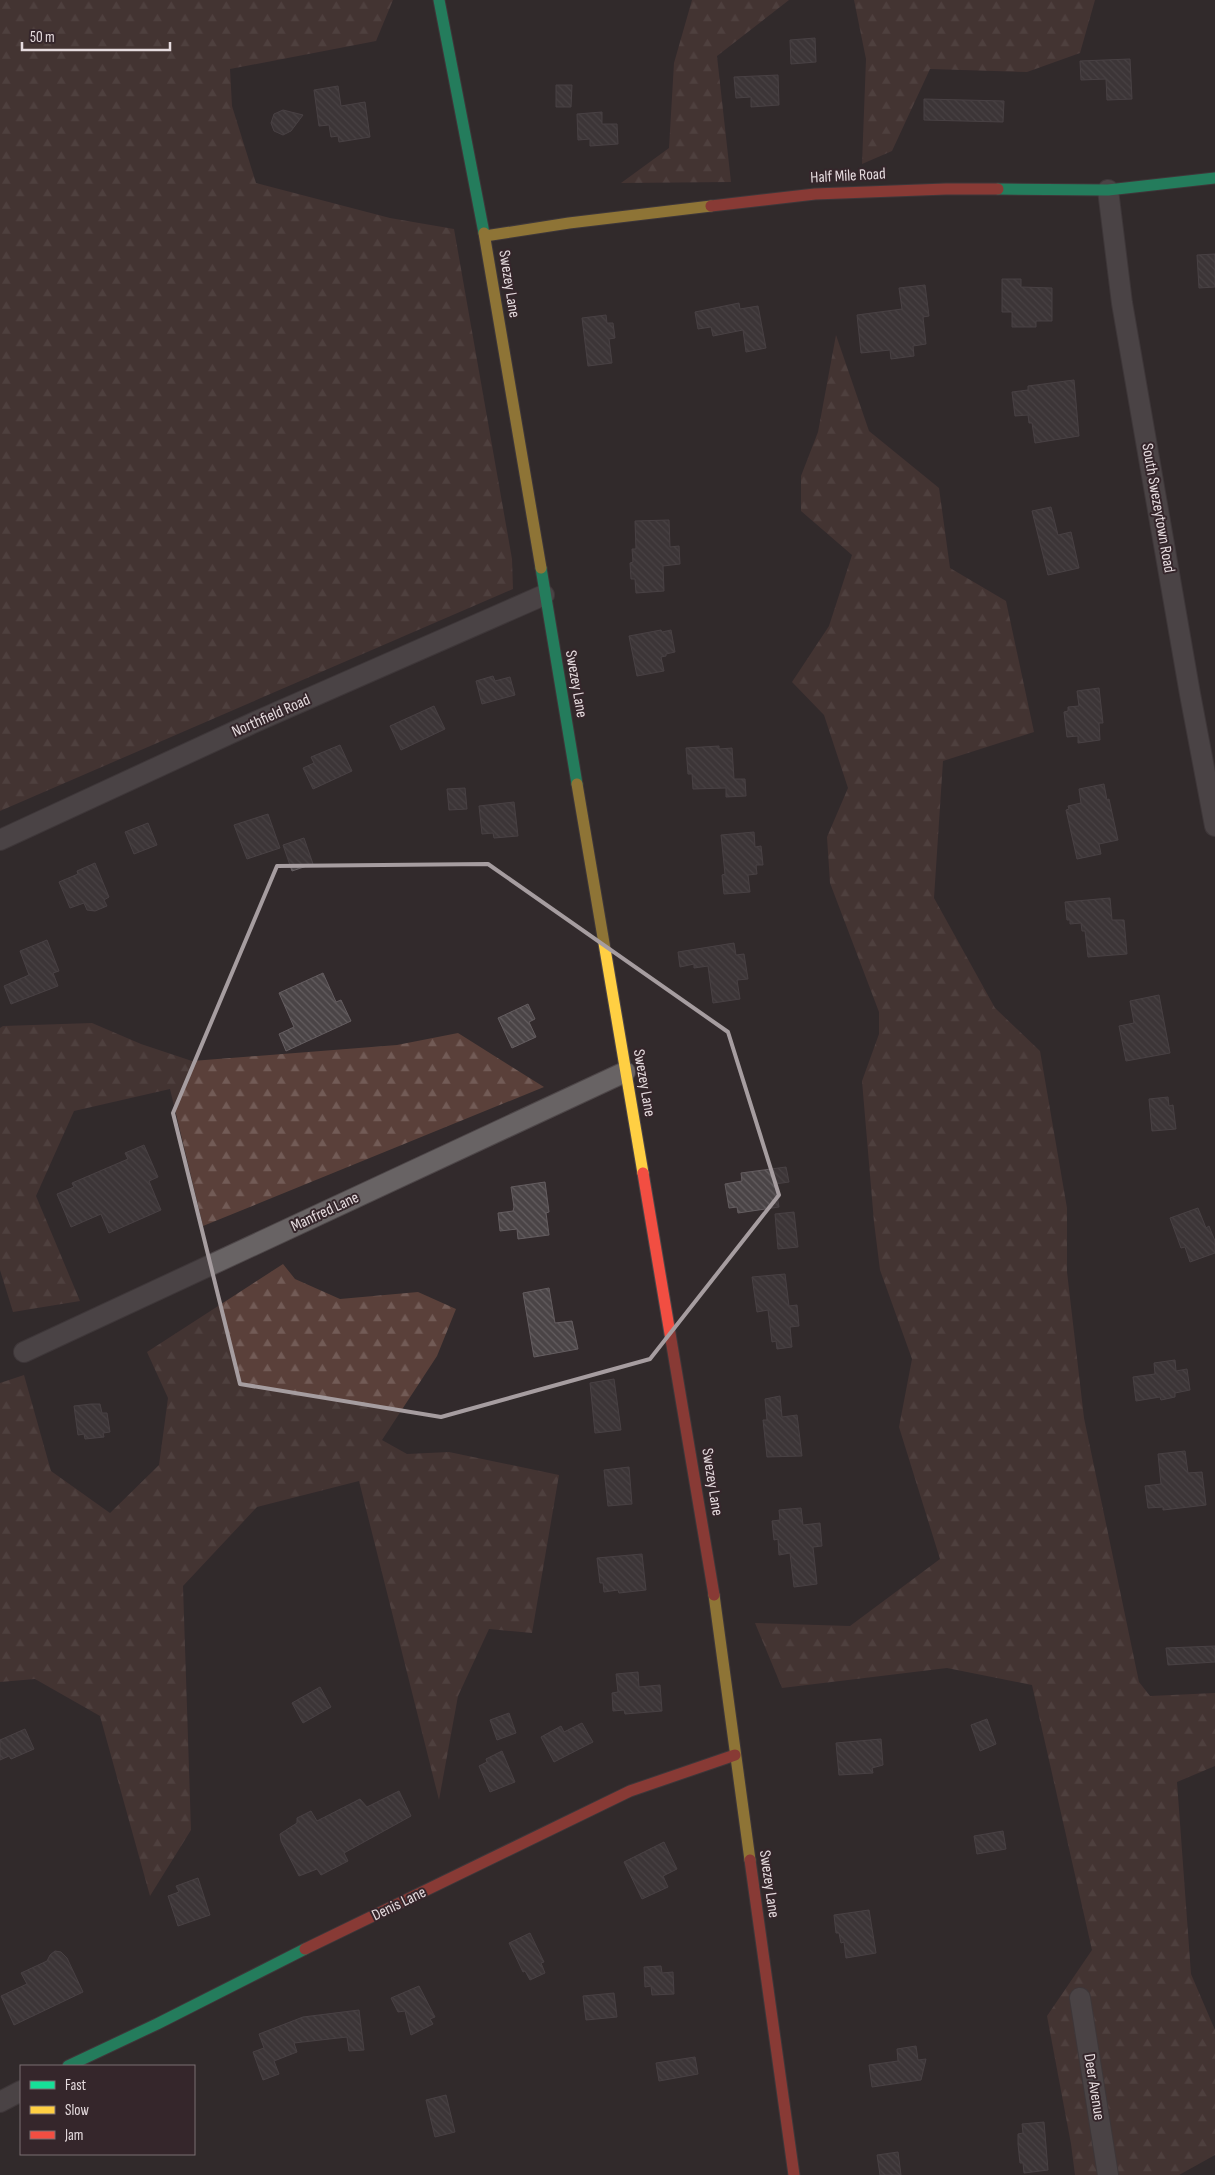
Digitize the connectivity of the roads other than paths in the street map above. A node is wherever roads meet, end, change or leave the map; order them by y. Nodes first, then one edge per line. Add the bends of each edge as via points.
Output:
1 (439, 0) edge
2 (1215, 178) edge
3 (1108, 190) junction
4 (485, 236) junction
5 (544, 595) junction
6 (1215, 826) edge
7 (0, 840) edge
8 (625, 1072) junction
9 (24, 1352) dead end
10 (735, 1754) junction
11 (1080, 1998) dead end
12 (70, 2065) edge
13 (20, 2092) edge
14 (0, 2102) edge
15 (794, 2175) edge
16 (1108, 2175) edge

1 - 4 street, Swezey Lane
2 - 3 street, Half Mile Road
3 - 4 street, Half Mile Road via 946,189 815,194
3 - 6 street, South Swezeytown Road via 1122,304
4 - 5 street, Swezey Lane
5 - 7 street, Northfield Road via 255,722
5 - 8 street, Swezey Lane
8 - 9 street, Manfred Lane
8 - 10 street, Swezey Lane via 712,1582
10 - 12 street, Denis Lane via 630,1791
10 - 15 street, Swezey Lane
11 - 16 street, Deer Avenue
13 - 14 street

